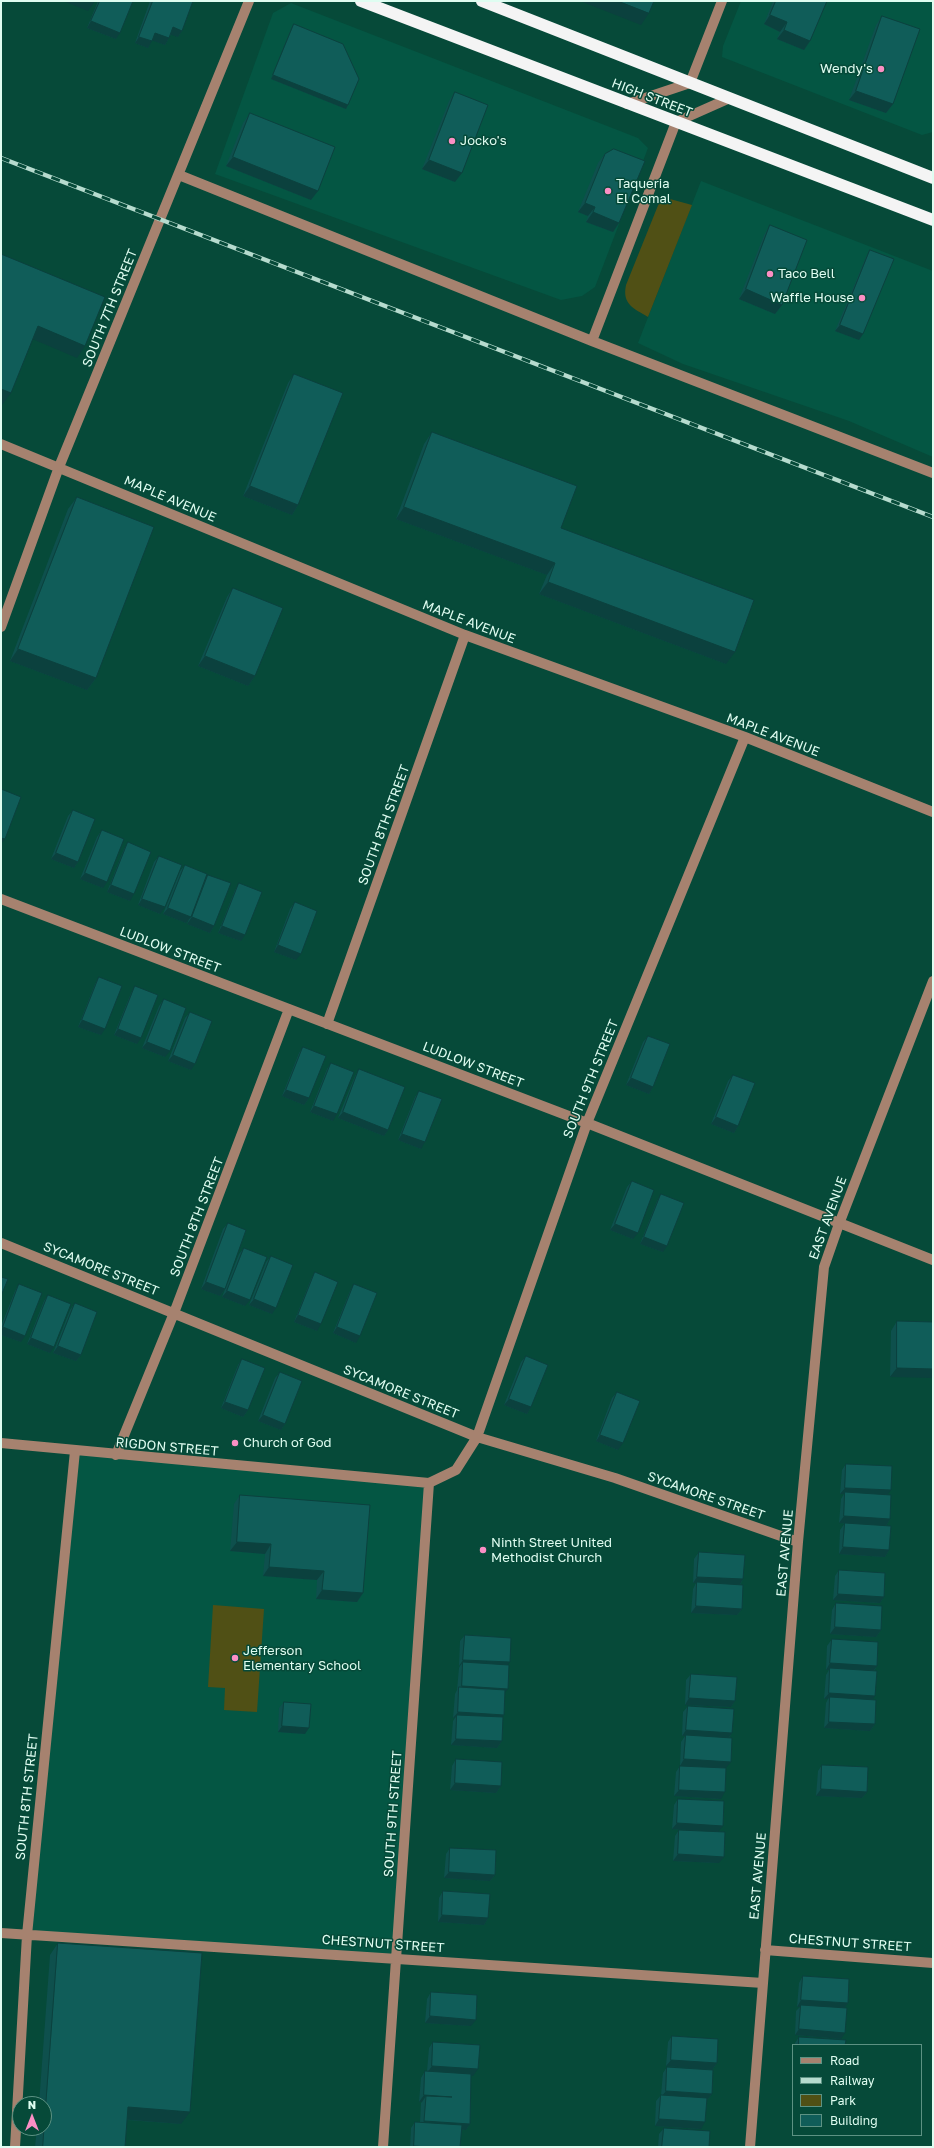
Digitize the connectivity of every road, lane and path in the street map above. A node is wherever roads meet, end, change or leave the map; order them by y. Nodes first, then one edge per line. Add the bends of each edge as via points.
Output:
1 (249, 1) edge
2 (361, 1) edge
3 (482, 1) edge
4 (722, 1) edge
5 (690, 82) junction
6 (730, 98) junction
7 (627, 104) junction
8 (676, 122) junction
9 (179, 175) junction
10 (933, 178) edge
11 (933, 220) edge
12 (592, 341) junction
13 (1, 444) edge
14 (59, 467) junction
15 (933, 473) edge
16 (1, 627) edge
17 (465, 635) junction
18 (745, 737) junction
19 (933, 812) edge
20 (1, 899) edge
21 (933, 981) edge
22 (289, 1009) junction
23 (327, 1024) junction
24 (587, 1123) junction
25 (839, 1224) junction
26 (1, 1243) edge
27 (933, 1260) edge
28 (174, 1313) junction
29 (477, 1437) junction
30 (1, 1443) edge
31 (75, 1451) junction
32 (116, 1455) junction
33 (429, 1483) junction
34 (798, 1542) junction
35 (1, 1933) edge
36 (26, 1935) junction
37 (765, 1950) junction
38 (396, 1957) junction
39 (933, 1962) edge
40 (763, 1983) junction
41 (15, 2147) edge
42 (383, 2147) edge
43 (750, 2147) edge

1 - 9 street, SOUTH 7TH STREET
2 - 7 highway, HIGH STREET
3 - 5 highway
4 - 5 street
5 - 6 highway
5 - 7 street
6 - 8 street
6 - 10 highway
7 - 8 highway, HIGH STREET
8 - 11 highway, HIGH STREET
8 - 12 street
9 - 12 street
9 - 14 street, SOUTH 7TH STREET
12 - 15 street
13 - 14 street, MAPLE AVENUE
14 - 16 street, SOUTH 7TH STREET
14 - 17 street, MAPLE AVENUE
17 - 18 street, MAPLE AVENUE
17 - 23 street, SOUTH 8TH STREET
18 - 19 street, MAPLE AVENUE
18 - 24 street, SOUTH 9TH STREET
20 - 22 street, LUDLOW STREET
21 - 25 street, EAST AVENUE
22 - 23 street, LUDLOW STREET
22 - 28 street, SOUTH 8TH STREET
23 - 24 street, LUDLOW STREET
24 - 25 street, LUDLOW STREET
24 - 29 street, SOUTH 9TH STREET
25 - 27 street, LUDLOW STREET
25 - 34 street, EAST AVENUE via 824,1267
26 - 28 street, SYCAMORE STREET
28 - 29 street, SYCAMORE STREET
28 - 32 street, SOUTH 8TH STREET
29 - 33 street via 456,1470
29 - 34 street, SYCAMORE STREET via 615,1478
30 - 31 street, RIGDON STREET
31 - 32 street, RIGDON STREET
31 - 36 street, SOUTH 8TH STREET
32 - 33 street, RIGDON STREET
33 - 38 street, SOUTH 9TH STREET
34 - 37 street, EAST AVENUE
35 - 36 street, CHESTNUT STREET
36 - 38 street, CHESTNUT STREET
36 - 41 street, SOUTH 8TH STREET
37 - 39 street, CHESTNUT STREET
37 - 40 street, EAST AVENUE
38 - 40 street, CHESTNUT STREET
38 - 42 street, SOUTH 9TH STREET
40 - 43 street, EAST AVENUE

